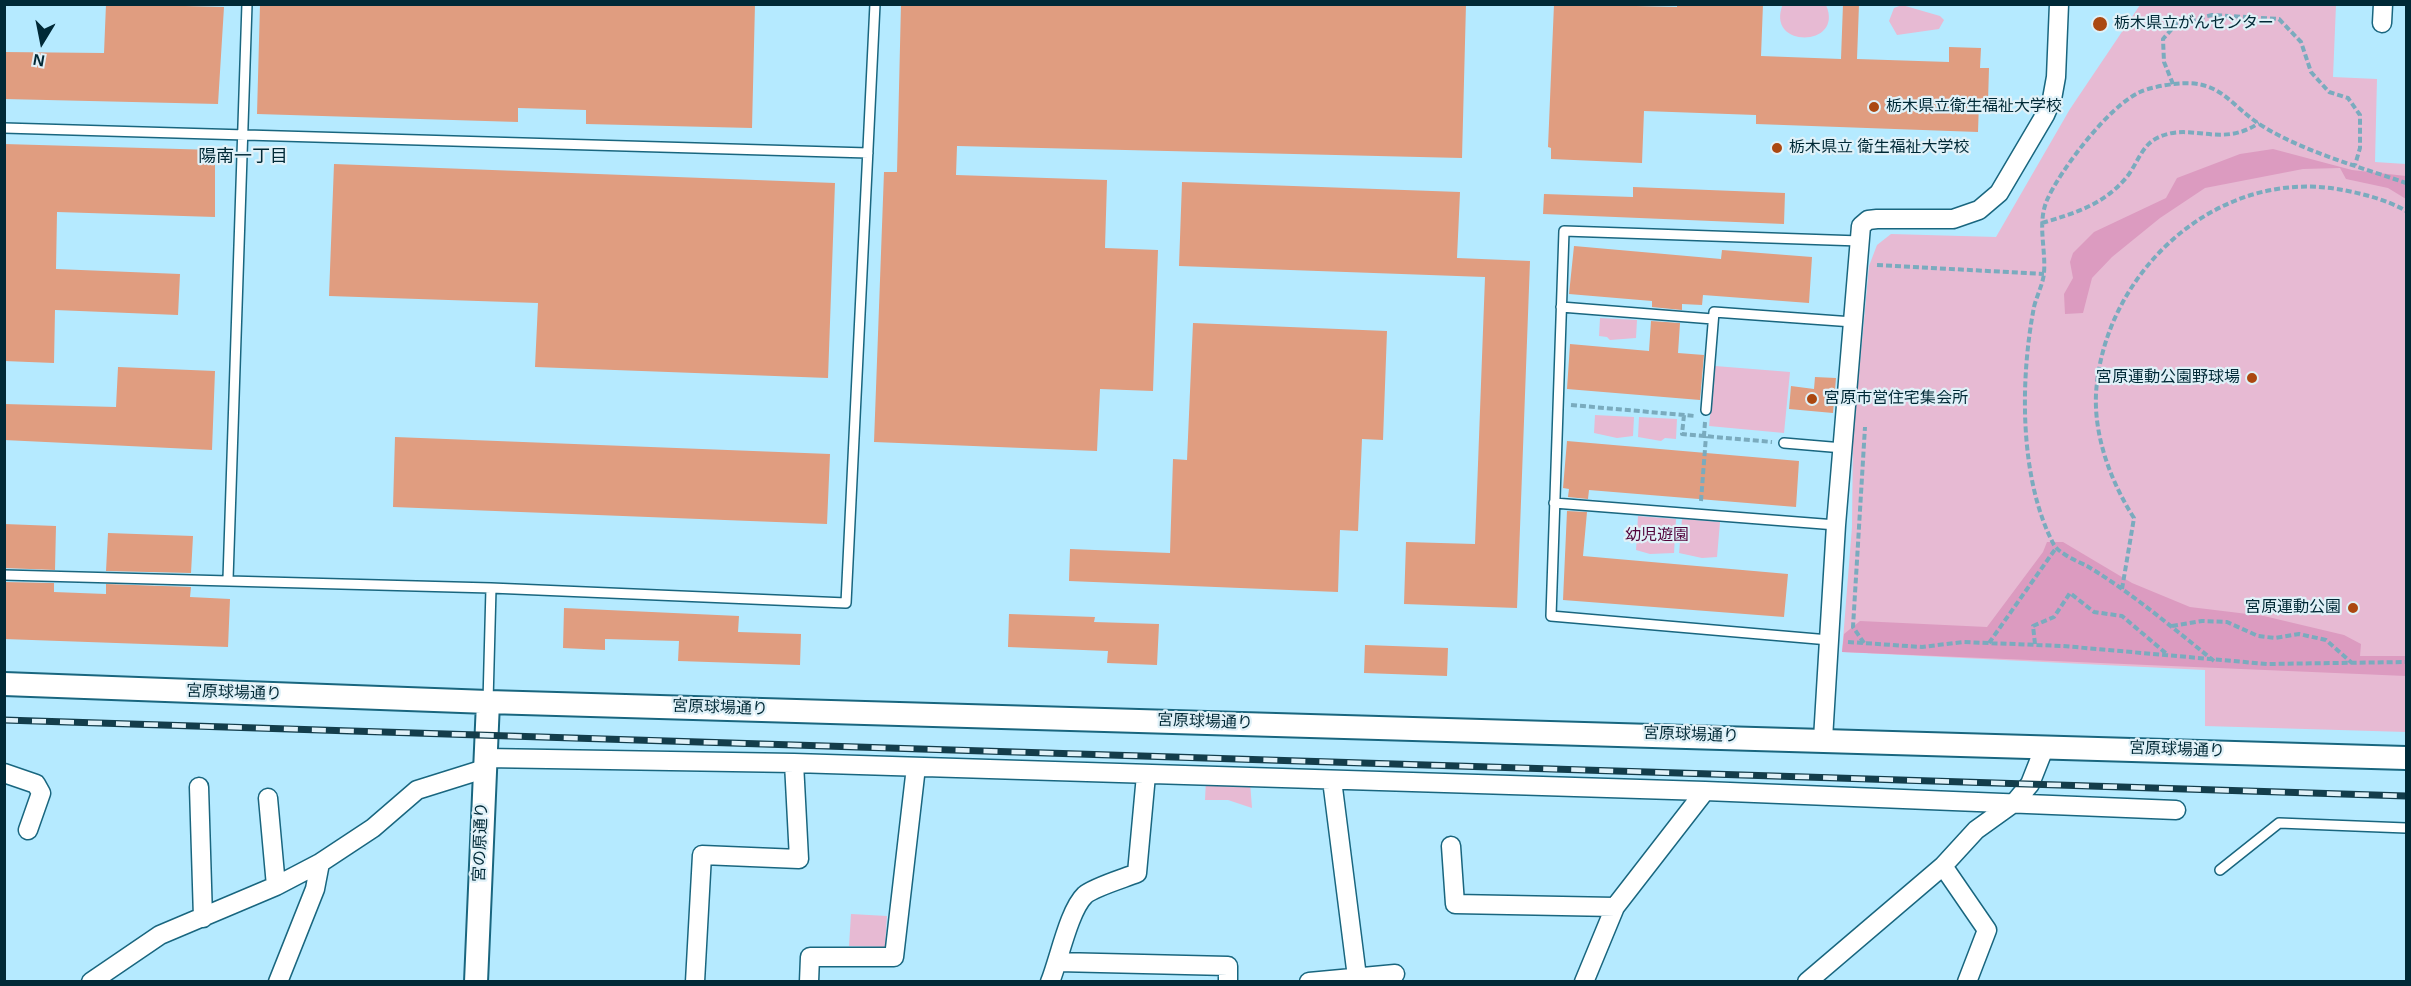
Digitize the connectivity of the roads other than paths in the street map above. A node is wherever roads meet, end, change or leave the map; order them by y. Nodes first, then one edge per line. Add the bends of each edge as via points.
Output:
1 (247, 4) edge
2 (875, 4) edge
3 (2059, 4) edge
4 (2383, 4) edge
5 (2382, 23) dead end
6 (4, 129) edge
7 (242, 134) junction
8 (868, 153) junction
9 (1860, 241) junction
10 (1561, 307) junction
11 (1713, 319) junction
12 (1853, 322) junction
13 (1558, 404) junction
14 (1570, 405) road end
15 (1706, 410) dead end
16 (1784, 443) road end
17 (1843, 448) junction
18 (1554, 502) junction
19 (1836, 525) junction
20 (4, 575) edge
21 (228, 579) junction
22 (491, 588) junction
23 (1829, 640) junction
24 (4, 684) edge
25 (488, 702) junction
26 (1823, 739) junction
27 (2045, 746) junction
28 (2406, 758) edge
29 (794, 763) junction
30 (485, 764) junction
31 (916, 767) junction
32 (4, 773) edge
33 (1146, 775) junction
34 (1332, 780) junction
35 (199, 787) dead end
36 (1705, 791) junction
37 (268, 798) dead end
38 (2015, 802) junction
39 (2176, 810) dead end
40 (2406, 828) edge
41 (28, 830) dead end
42 (1451, 846) dead end
43 (320, 863) junction
44 (1943, 866) junction
45 (2220, 870) dead end
46 (276, 886) junction
47 (1615, 907) junction
48 (203, 918) junction
49 (1058, 962) junction
50 (1395, 974) dead end
51 (1357, 977) junction
52 (91, 981) edge
53 (278, 981) edge
54 (476, 981) edge
55 (695, 981) edge
56 (808, 981) edge
57 (1050, 981) edge
58 (1228, 981) edge
59 (1309, 981) edge
60 (1584, 981) edge
61 (1807, 981) edge
62 (1967, 981) edge

1 - 7 lane
2 - 8 lane
3 - 9 street via 2052,99 2003,189 1983,207 1958,218 1868,220 1861,226
4 - 5 street
6 - 7 lane
7 - 8 lane
7 - 21 lane
8 - 22 lane via 846,603
9 - 10 lane via 1564,231
9 - 12 street via 1867,265
10 - 11 lane
10 - 13 lane
11 - 12 lane via 1714,312
11 - 15 lane
12 - 17 street
13 - 14 lane
13 - 18 lane
16 - 17 lane
17 - 19 street
18 - 19 lane
18 - 23 lane via 1551,616
19 - 23 street
20 - 21 lane
21 - 22 lane
22 - 25 lane
23 - 26 street
24 - 25 street, 宮原球場通り
25 - 26 street, 宮原球場通り
25 - 30 street, 宮の原通り
26 - 27 street, 宮原球場通り
27 - 28 street, 宮原球場通り
27 - 38 street via 2030,784
29 - 30 street
29 - 31 street
29 - 55 street via 799,859 702,855
30 - 43 street via 417,790 373,828
30 - 54 street, 宮の原通り
31 - 33 street
31 - 56 street via 894,957 810,957
32 - 41 street via 36,784 41,793
33 - 34 street
33 - 49 street via 1137,873 1085,895 1065,933
34 - 36 street
34 - 51 street
35 - 48 street
36 - 38 street
36 - 47 street
37 - 46 street
38 - 39 street
38 - 44 street via 1976,830
40 - 45 lane via 2279,823
42 - 47 street via 1455,904
43 - 46 street
43 - 53 street via 315,889
44 - 61 street
44 - 62 street via 1987,930
46 - 48 street
47 - 60 street
48 - 52 street via 160,935
49 - 57 street
49 - 58 street via 1228,966
50 - 51 street
51 - 59 street

